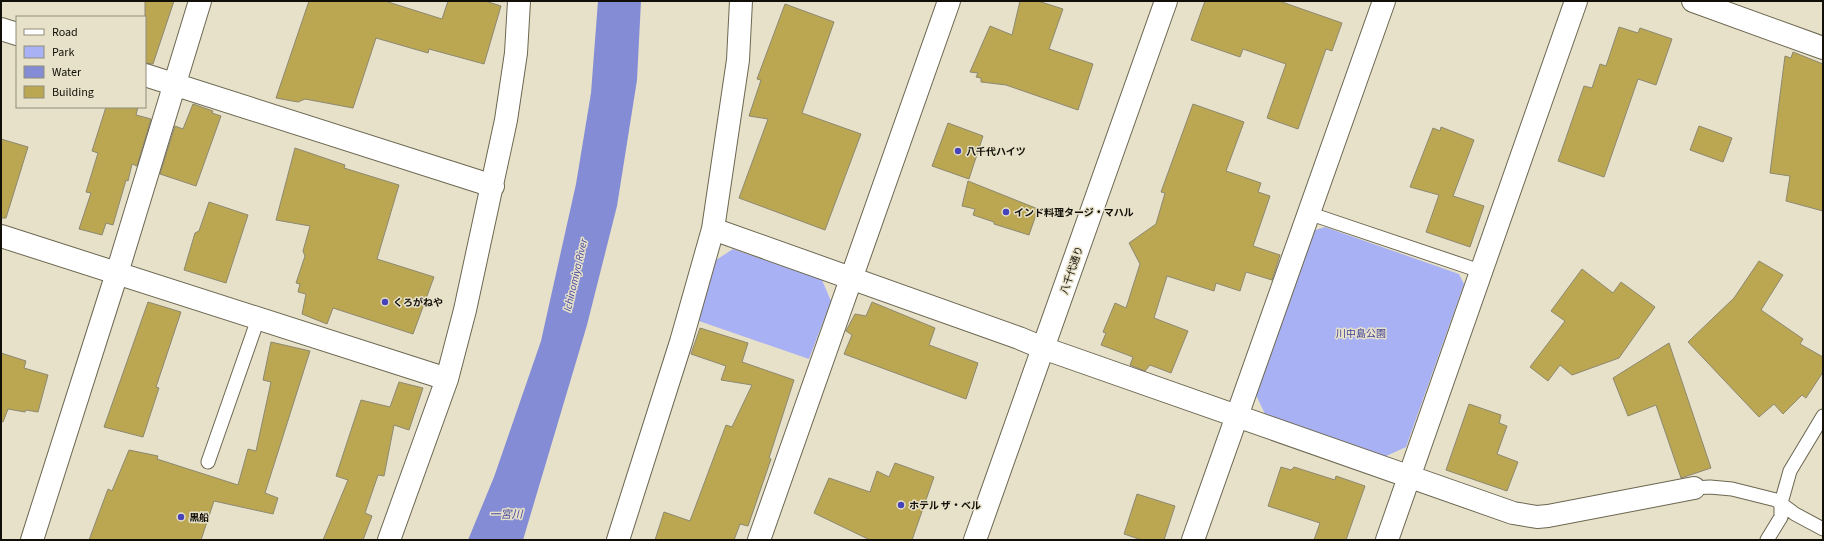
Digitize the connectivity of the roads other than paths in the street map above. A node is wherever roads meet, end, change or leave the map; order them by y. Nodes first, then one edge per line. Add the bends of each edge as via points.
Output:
1 (200, 1) edge
2 (519, 1) edge
3 (740, 1) edge
4 (949, 1) edge
5 (1166, 1) edge
6 (1384, 1) edge
7 (1576, 1) edge
8 (1693, 1) edge
9 (1, 29) edge
10 (16, 34) edge
11 (1823, 48) edge
12 (146, 75) edge
13 (173, 84) junction
14 (493, 186) junction
15 (1308, 213) junction
16 (713, 229) junction
17 (1, 236) edge
18 (1480, 271) junction
19 (117, 273) junction
20 (851, 278) junction
21 (258, 319) junction
22 (1043, 348) junction
23 (447, 380) junction
24 (1236, 416) junction
25 (1823, 416) edge
26 (208, 462) dead end
27 (1410, 476) junction
28 (1694, 488) joint
29 (1781, 503) junction
30 (1823, 529) edge
31 (32, 540) edge
32 (389, 540) edge
33 (618, 540) edge
34 (759, 540) edge
35 (976, 540) edge
36 (1193, 540) edge
37 (1386, 540) edge
38 (1767, 540) edge

1 - 13 street
2 - 14 street via 516,53
3 - 16 street via 738,60
4 - 20 street
5 - 22 street, 八千代通り
6 - 15 street
7 - 18 street
8 - 11 street
9 - 10 street
12 - 13 street
13 - 14 street
13 - 19 street
14 - 23 street
15 - 18 lane
15 - 24 street
16 - 20 street
16 - 33 street via 681,342
17 - 19 street
18 - 27 street
19 - 21 street
19 - 31 street
20 - 22 street
20 - 34 street
21 - 23 street
21 - 26 lane
22 - 24 street
22 - 35 street, 八千代通り
23 - 32 street
24 - 27 street
24 - 36 street
25 - 29 lane via 1790,471
27 - 28 street via 1513,513 1537,516
27 - 37 street
28 - 29 lane via 1710,486 1732,489 1764,496
29 - 30 lane
29 - 38 lane via 1781,517

